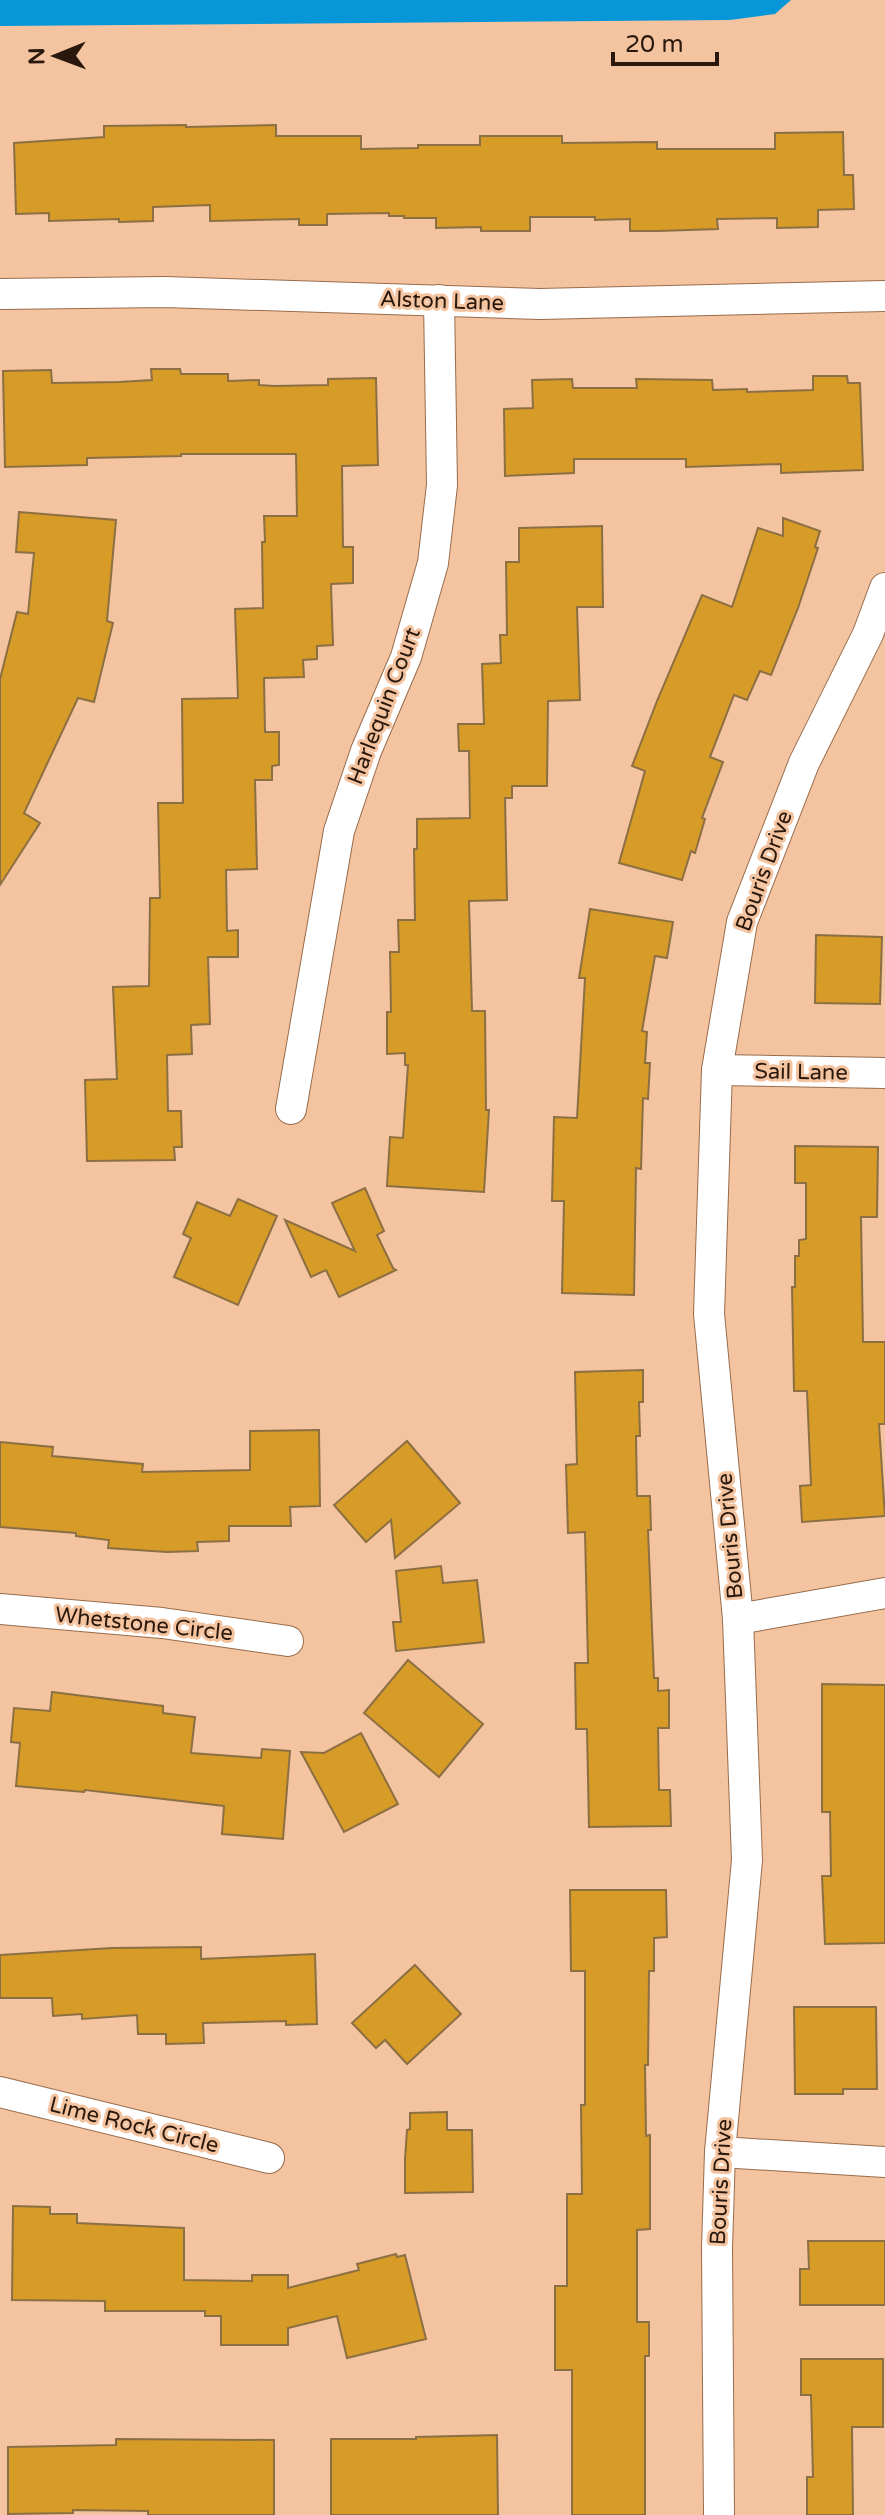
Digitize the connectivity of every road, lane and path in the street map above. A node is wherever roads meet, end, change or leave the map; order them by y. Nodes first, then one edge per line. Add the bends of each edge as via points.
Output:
1 (0, 294) edge
2 (885, 296) edge
3 (439, 300) junction
4 (885, 588) edge
5 (877, 636) edge
6 (717, 1070) junction
7 (885, 1073) edge
8 (291, 1109) dead end
9 (885, 1593) edge
10 (0, 1609) edge
11 (738, 1619) junction
12 (288, 1641) dead end
13 (0, 2092) edge
14 (720, 2152) junction
15 (269, 2158) dead end
16 (885, 2162) edge
17 (719, 2515) edge

1 - 3 street, Alston Lane via 165,292
2 - 3 street, Alston Lane via 540,304
3 - 8 street, Harlequin Court via 442,485 433,563 406,657 339,831
4 - 5 street, Bouris Drive
5 - 6 street, Bouris Drive via 804,763 742,922
6 - 7 street, Sail Lane
6 - 11 street, Bouris Drive via 709,1314
9 - 11 street
10 - 12 street, Whetstone Circle
11 - 14 street, Bouris Drive via 747,1860
13 - 15 street, Lime Rock Circle
14 - 16 street
14 - 17 street, Bouris Drive

